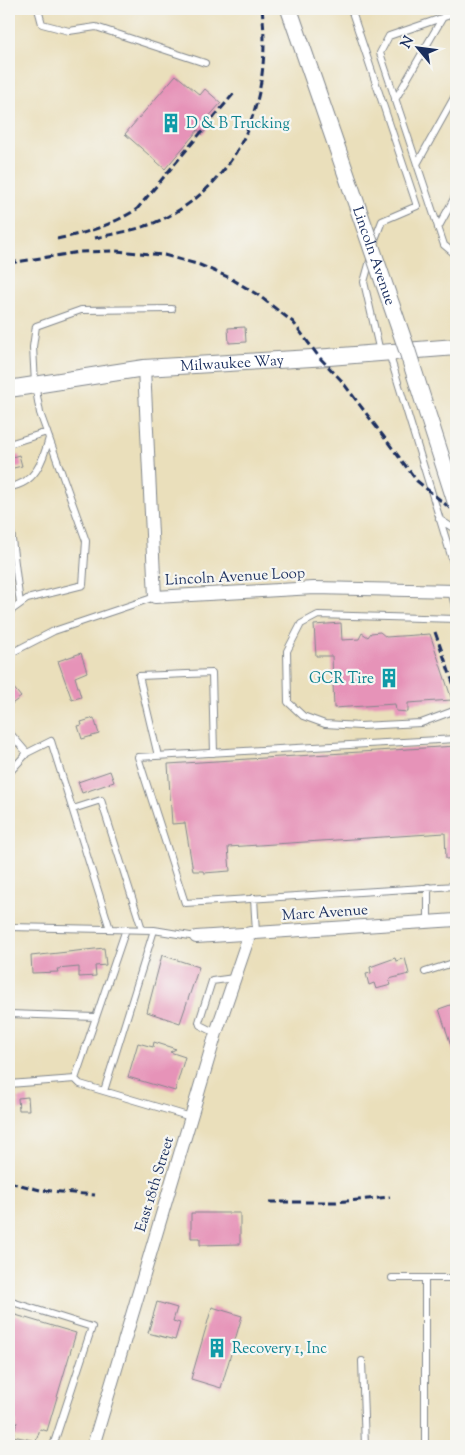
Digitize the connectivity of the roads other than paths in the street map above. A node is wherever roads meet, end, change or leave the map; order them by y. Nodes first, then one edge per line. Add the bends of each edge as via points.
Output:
1 (38, 9) edge
2 (289, 9) edge
3 (351, 9) edge
4 (456, 13) edge
5 (443, 17) junction
6 (205, 63) dead end
7 (456, 94) edge
8 (395, 100) junction
9 (416, 164) junction
10 (456, 195) edge
11 (438, 228) junction
12 (456, 255) edge
13 (172, 309) dead end
14 (456, 347) edge
15 (385, 353) junction
16 (144, 368) junction
17 (35, 384) junction
18 (9, 389) edge
19 (48, 435) junction
20 (9, 444) edge
21 (9, 487) edge
22 (456, 503) edge
23 (9, 515) edge
24 (439, 518) junction
25 (456, 530) edge
26 (455, 564) edge
27 (456, 572) edge
28 (454, 590) edge
29 (155, 597) junction
30 (20, 604) junction
31 (456, 611) edge
32 (9, 612) edge
33 (456, 619) edge
34 (9, 653) edge
35 (456, 710) edge
36 (9, 732) edge
37 (456, 738) edge
38 (27, 753) junction
39 (214, 753) junction
40 (158, 756) junction
41 (9, 773) edge
42 (74, 809) junction
43 (456, 886) edge
44 (428, 887) junction
45 (254, 898) junction
46 (456, 920) edge
47 (428, 922) junction
48 (9, 927) edge
49 (110, 929) junction
50 (126, 929) junction
51 (142, 929) junction
52 (154, 930) junction
53 (253, 933) junction
54 (196, 937) joint
55 (456, 962) edge
56 (425, 972) dead end
57 (234, 978) junction
58 (9, 1014) edge
59 (96, 1016) junction
60 (216, 1033) junction
61 (75, 1079) junction
62 (9, 1084) edge
63 (104, 1091) junction
64 (191, 1117) junction
65 (392, 1278) dead end
66 (425, 1278) junction
67 (456, 1278) edge
68 (9, 1301) edge
69 (362, 1361) dead end
70 (53, 1446) edge
71 (93, 1446) edge
72 (365, 1446) edge
73 (425, 1446) edge
74 (447, 1446) edge
75 (456, 1446) edge

1 - 6 lane via 42,24 69,31 96,27
2 - 22 street, Lincoln Avenue, bridge via 407,350
3 - 15 lane via 417,206 382,220 364,282
4 - 5 lane
5 - 8 lane
5 - 8 lane via 386,39 380,53
7 - 9 lane
8 - 9 lane
9 - 11 lane
10 - 11 lane
11 - 12 lane via 445,249
13 - 17 lane via 82,310 36,326 33,347
14 - 15 street, Milwaukee Way
15 - 16 street, Milwaukee Way
15 - 24 lane
16 - 17 street, Milwaukee Way
16 - 29 street, Lincoln Avenue Loop
17 - 18 street, Milwaukee Way
17 - 19 lane via 40,414
19 - 20 lane
19 - 21 lane via 44,457 34,476
19 - 30 lane via 86,541 83,585 27,599
23 - 30 lane
24 - 25 lane
24 - 26 lane
26 - 27 lane
28 - 29 street, Lincoln Avenue Loop via 314,588
28 - 31 lane
29 - 34 lane via 54,631
30 - 32 lane
33 - 35 lane via 318,616 301,624 287,651 288,702 303,716 324,724 421,723
36 - 38 lane
37 - 39 lane
38 - 41 lane
38 - 42 lane via 51,741
39 - 40 lane
39 - 40 lane via 212,673 139,676
40 - 45 lane via 138,757 184,903
42 - 49 lane
42 - 51 lane via 101,800
43 - 44 lane
44 - 45 lane
44 - 47 lane
45 - 53 lane
46 - 47 street, Marc Avenue
47 - 53 street, Marc Avenue
48 - 49 lane
49 - 50 lane
50 - 51 lane
50 - 59 lane
51 - 52 lane
52 - 54 lane
52 - 63 lane
53 - 54 street, Marc Avenue
53 - 57 street, East 18th Street
55 - 56 lane
57 - 60 street, East 18th Street
57 - 60 lane via 212,982 199,1022 200,1026
58 - 59 lane
59 - 61 lane
60 - 64 street, East 18th Street
61 - 62 lane
61 - 63 lane via 80,1084
63 - 64 lane
64 - 71 street, East 18th Street
65 - 66 lane
66 - 67 lane
66 - 73 lane
68 - 70 lane via 92,1326
69 - 72 lane
74 - 75 lane

